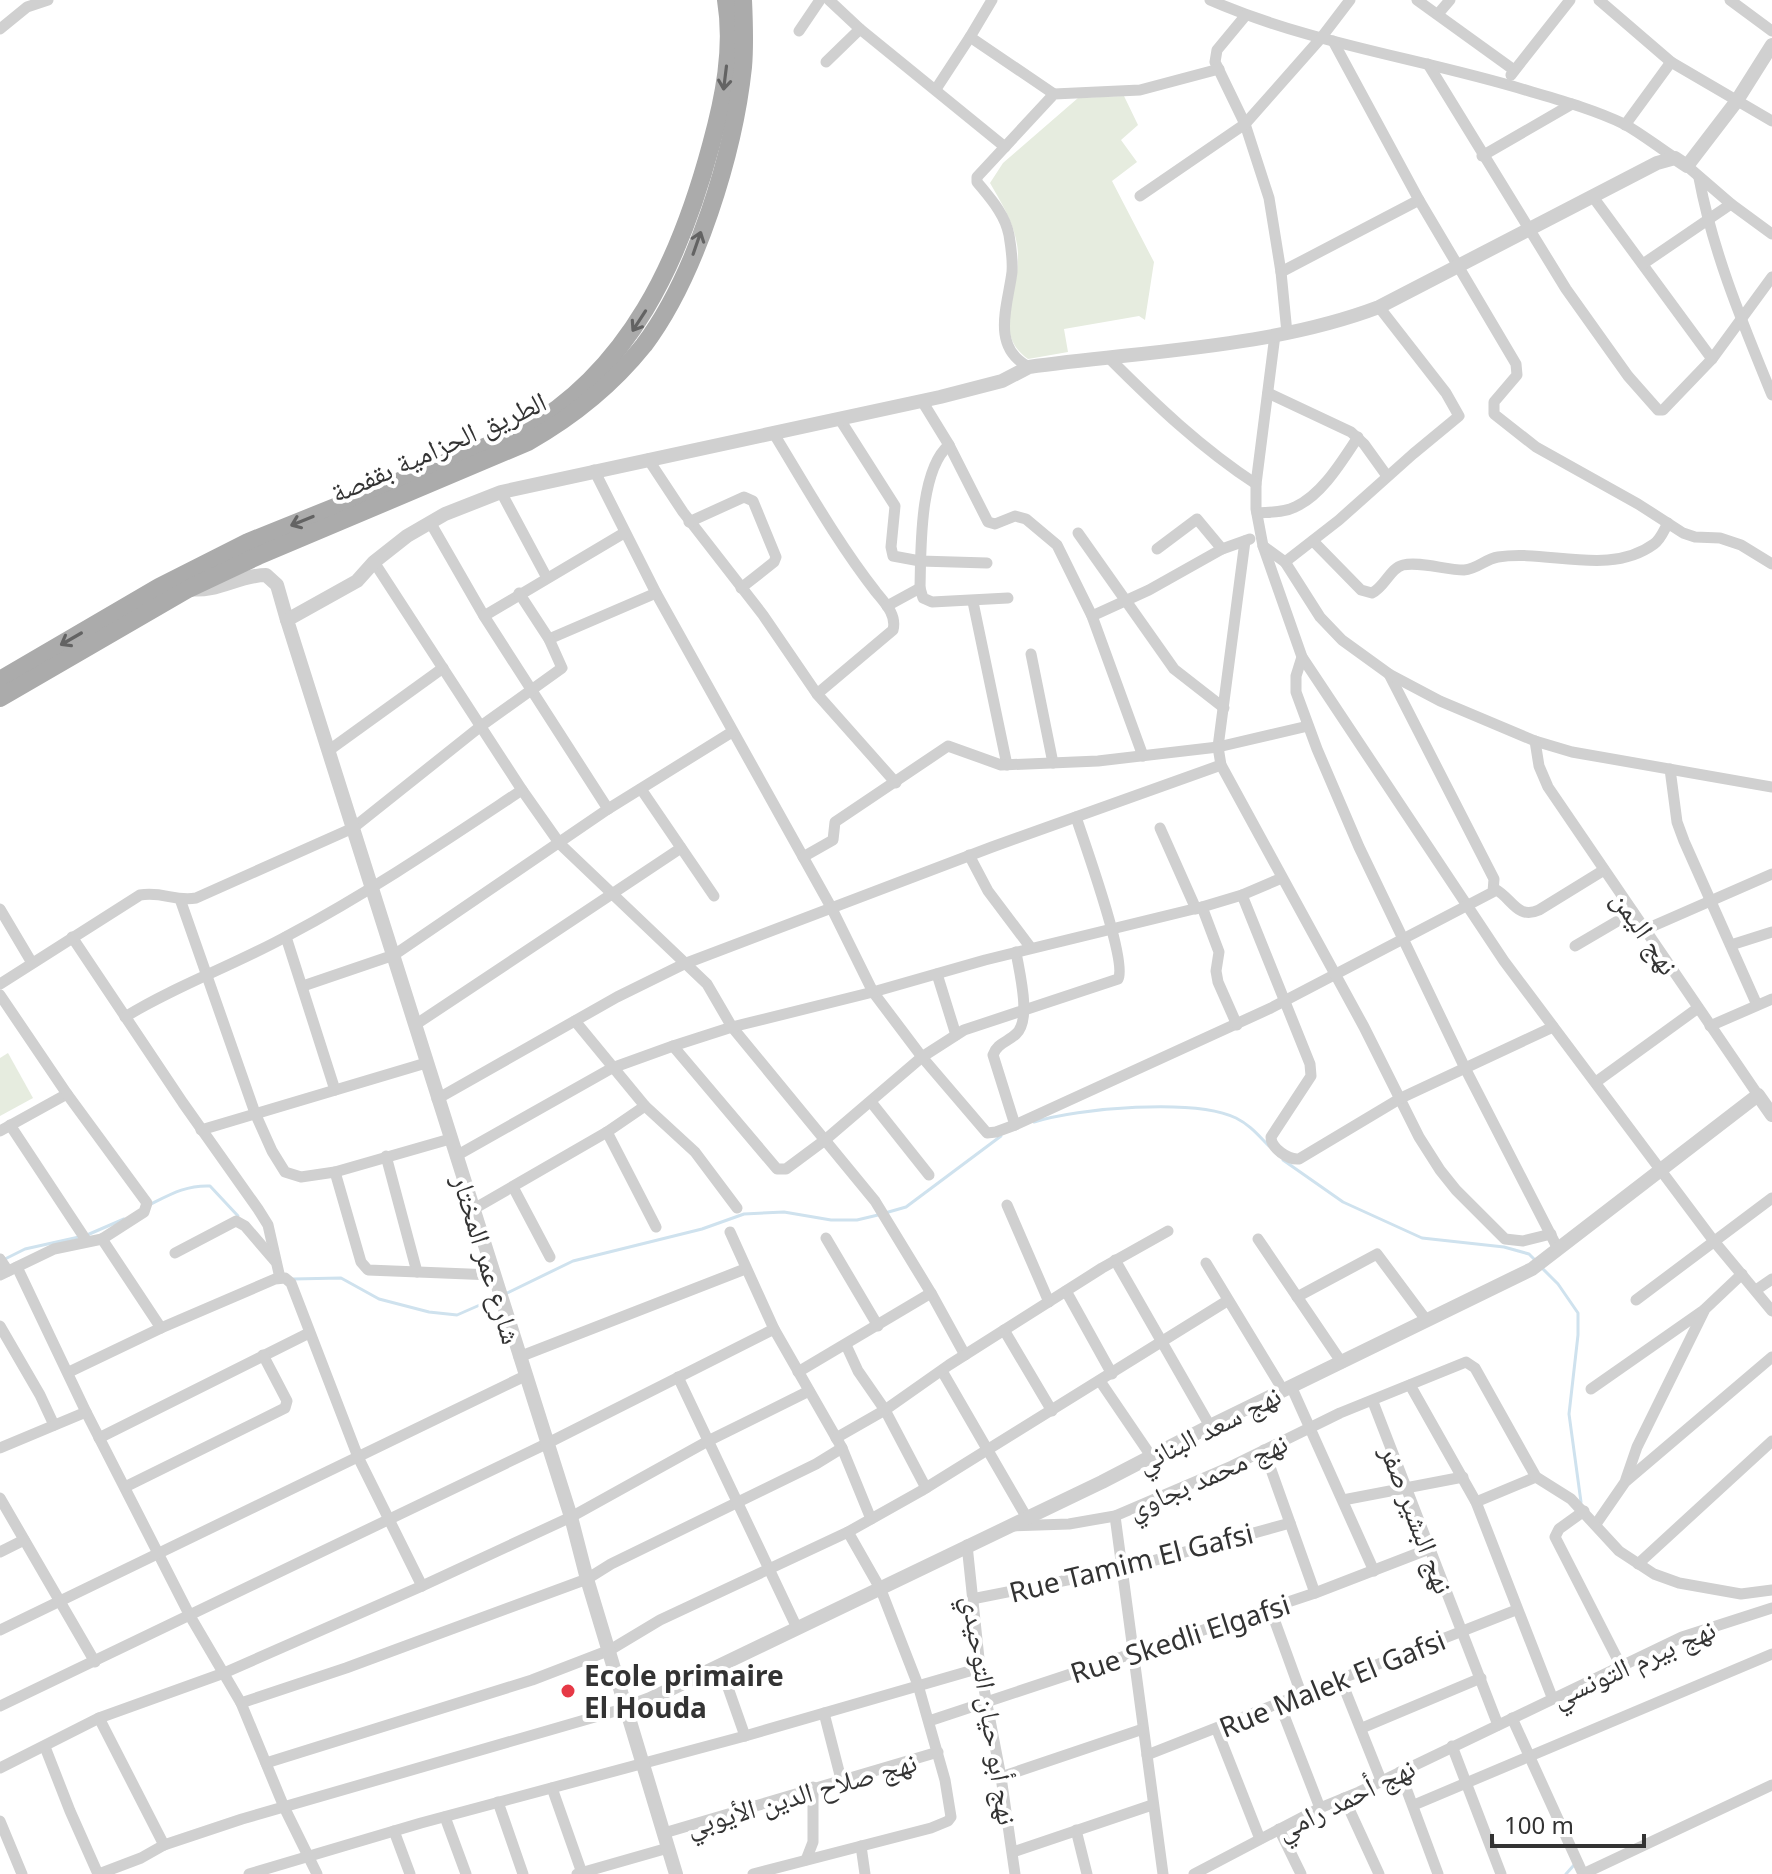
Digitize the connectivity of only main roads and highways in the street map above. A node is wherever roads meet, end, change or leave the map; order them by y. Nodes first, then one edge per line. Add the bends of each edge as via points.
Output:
1 (726, 0) edge
2 (743, 0) edge
3 (0, 680) edge
4 (0, 698) edge

1 -> 3 main road, الطريق الحزامية بقفصة via 725,82 699,189 668,270 632,332 571,399 495,444 248,542
4 -> 2 main road, الطريق الحزامية بقفصة via 188,589 528,442 573,414 620,372 662,318 692,258 714,194 743,66

